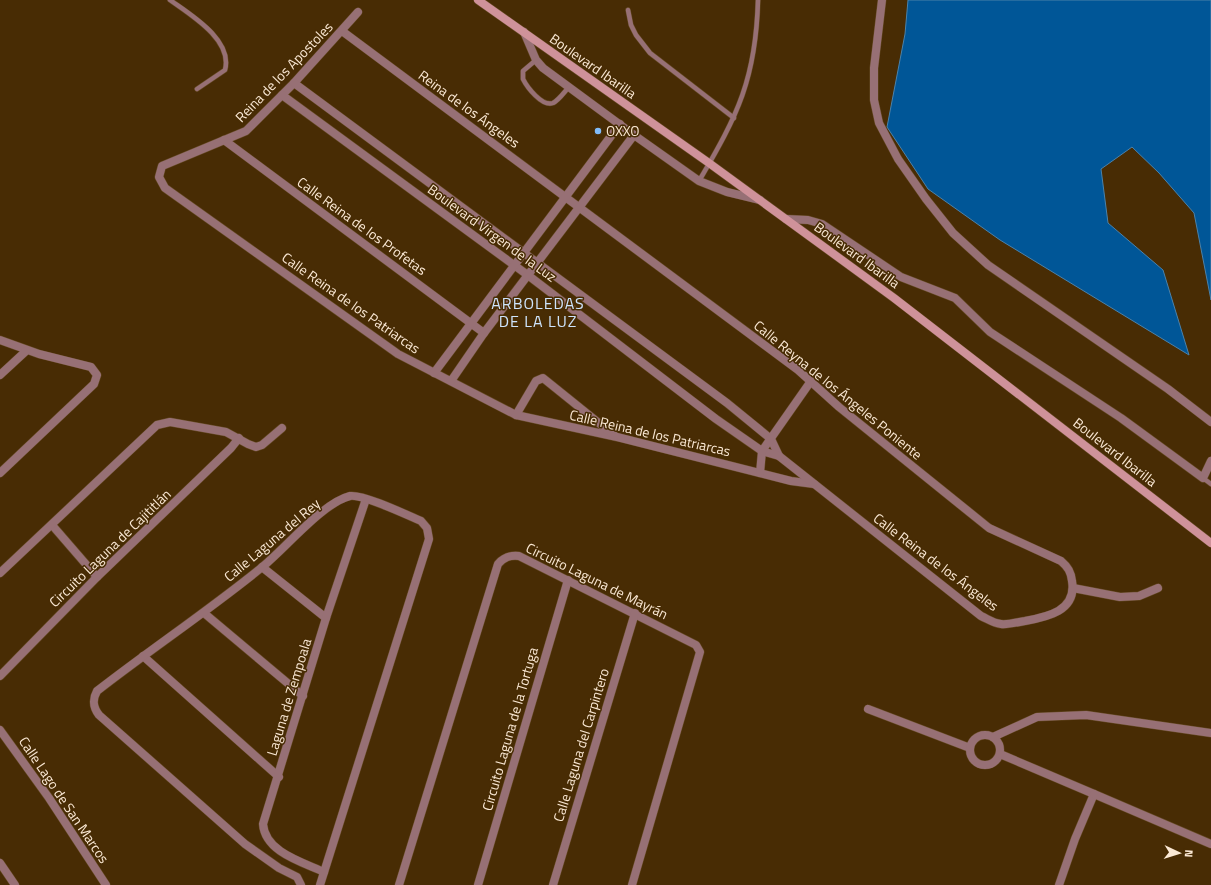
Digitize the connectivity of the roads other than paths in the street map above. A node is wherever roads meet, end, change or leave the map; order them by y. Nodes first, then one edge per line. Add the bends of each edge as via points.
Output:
1 (170, 0) edge
2 (478, 0) edge
3 (758, 0) edge
4 (882, 0) edge
5 (628, 10) dead end
6 (358, 12) dead end
7 (342, 31) junction
8 (524, 32) junction
9 (536, 60) junction
10 (294, 83) junction
11 (569, 87) junction
12 (197, 89) dead end
13 (282, 95) junction
14 (734, 118) junction
15 (620, 124) junction
16 (634, 135) junction
17 (224, 140) junction
18 (709, 163) junction
19 (159, 172) joint
20 (699, 181) junction
21 (567, 197) junction
22 (760, 200) junction
23 (581, 207) junction
24 (786, 219) junction
25 (524, 254) junction
26 (538, 264) junction
27 (514, 266) junction
28 (529, 276) junction
29 (472, 323) junction
30 (484, 333) junction
31 (0, 340) edge
32 (26, 351) junction
33 (434, 373) junction
34 (0, 375) edge
35 (811, 380) junction
36 (451, 381) junction
37 (516, 415) junction
38 (1211, 422) edge
39 (282, 428) dead end
40 (239, 438) junction
41 (617, 438) junction
42 (771, 439) junction
43 (762, 451) junction
44 (780, 456) junction
45 (1211, 460) edge
46 (0, 473) edge
47 (760, 473) junction
48 (1203, 478) junction
49 (814, 484) junction
50 (1211, 484) edge
51 (366, 499) junction
52 (52, 525) junction
53 (1211, 543) edge
54 (262, 567) junction
55 (0, 573) edge
56 (97, 578) junction
57 (568, 580) junction
58 (1073, 588) junction
59 (1158, 588) dead end
60 (204, 613) junction
61 (635, 614) junction
62 (326, 618) junction
63 (143, 656) junction
64 (0, 676) edge
65 (303, 696) junction
66 (868, 709) dead end
67 (0, 730) edge
68 (1211, 733) edge
69 (993, 737) junction
70 (970, 748) junction
71 (1000, 754) junction
72 (279, 776) junction
73 (1094, 794) junction
74 (1211, 844) edge
75 (0, 863) edge
76 (324, 872) junction
77 (15, 885) edge
78 (106, 885) edge
79 (301, 885) edge
80 (320, 885) edge
81 (399, 885) edge
82 (478, 885) edge
83 (553, 885) edge
84 (632, 885) edge
85 (1059, 885) edge

1 - 12 lane via 210,29 225,52 225,70
2 - 8 street, Boulevard Ibarilla
3 - 14 lane via 754,53 743,97
4 - 38 street via 874,68 874,100 879,123 898,159 926,199 988,266 1168,389
5 - 14 lane via 636,35 650,53
6 - 7 street, Reina de los Apostoles
7 - 10 street, Reina de los Apostoles
7 - 21 street, Reina de los Ángeles
8 - 9 street
8 - 18 street, Boulevard Ibarilla
9 - 11 street
9 - 11 lane via 523,71 523,79 540,99 548,103 554,102
10 - 13 street, Reina de los Apostoles
10 - 25 street, Boulevard Virgen de la Luz
11 - 15 street
13 - 17 street, Reina de los Apostoles via 246,131
13 - 27 street, Boulevard Virgen de la Luz
14 - 18 lane
15 - 16 street
15 - 21 street
16 - 20 street
16 - 23 street
17 - 19 street, Reina de los Apostoles via 165,164
17 - 29 street, Calle Reina de los Profetas
18 - 20 lane
18 - 22 street, Boulevard Ibarilla
19 - 33 street, Calle Reina de los Patriarcas via 160,181 166,188 398,354
20 - 22 street via 727,192
21 - 23 street, Reina de los Ángeles
21 - 25 street
22 - 24 street, Boulevard Ibarilla
23 - 26 street
23 - 35 street, Calle Reyna de los Ángeles Poniente
24 - 48 street via 808,220 822,224 901,277 955,298 990,332 1121,418
24 - 53 street, Boulevard Ibarilla
25 - 26 street, Boulevard Virgen de la Luz
25 - 27 street
26 - 28 street
26 - 42 street, Boulevard Virgen de la Luz via 727,403
27 - 28 street, Boulevard Virgen de la Luz
27 - 29 street
28 - 30 street
28 - 43 street, Boulevard Virgen de la Luz via 716,419
29 - 30 street, Calle Reina de los Profetas
29 - 33 street
30 - 36 street
31 - 32 street
32 - 34 street
32 - 46 street via 91,366 95,370 96,380
33 - 36 street, Calle Reina de los Patriarcas
35 - 42 street
35 - 58 street, Calle Reyna de los Ángeles Poniente via 839,407 988,528 1068,566
36 - 37 street, Calle Reina de los Patriarcas
37 - 41 street, Calle Reina de los Patriarcas
37 - 41 street via 536,381 543,378
39 - 40 street via 256,447
40 - 52 street via 226,432 170,422 157,425
40 - 56 street, Circuito Laguna de Cajititlán
41 - 47 street, Calle Reina de los Patriarcas
42 - 43 street
42 - 44 street, Calle Reina de los Ángeles
43 - 44 street, Calle Reina de los Ángeles
43 - 47 street
44 - 49 street, Calle Reina de los Ángeles
45 - 48 street
47 - 49 street
48 - 50 lane
49 - 58 street, Calle Reina de los Ángeles via 992,622 1002,624 1048,617 1059,612
51 - 54 street, Calle Laguna del Rey via 350,496 321,512
51 - 62 street, Laguna de Zempoala
51 - 76 street, Calle Laguna del Rey via 421,521 427,528 429,539
52 - 55 street
52 - 56 street
54 - 60 street, Calle Laguna del Rey
54 - 62 street
56 - 64 street, Circuito Laguna de Cajititlán
57 - 61 street, Circuito Laguna de Mayrán
57 - 81 street, Circuito Laguna de Mayrán via 519,556 508,556 498,564
57 - 82 street, Circuito Laguna de la Tortuga
58 - 59 street via 1120,597 1139,596
60 - 63 street, Calle Laguna del Rey
60 - 65 street
61 - 83 street, Calle Laguna del Carpintero
61 - 84 street, Circuito Laguna de Mayrán via 696,645 700,652
62 - 65 street, Laguna de Zempoala
63 - 72 street
63 - 79 street, Calle Laguna del Rey via 97,691 93,703 99,715 245,844 278,868 297,877
65 - 72 street, Laguna de Zempoala
66 - 70 street
67 - 78 street, Calle Lago de San Marcos via 49,798
68 - 69 street via 1086,714 1037,717
69 - 70 street via 979,736
69 - 71 street via 999,745
70 - 71 street via 972,758 980,764 990,764
71 - 73 street
72 - 76 street, Laguna de Zempoala via 263,824 266,837 276,848
73 - 74 street
73 - 85 street
75 - 77 street
76 - 80 street, Calle Laguna del Rey

